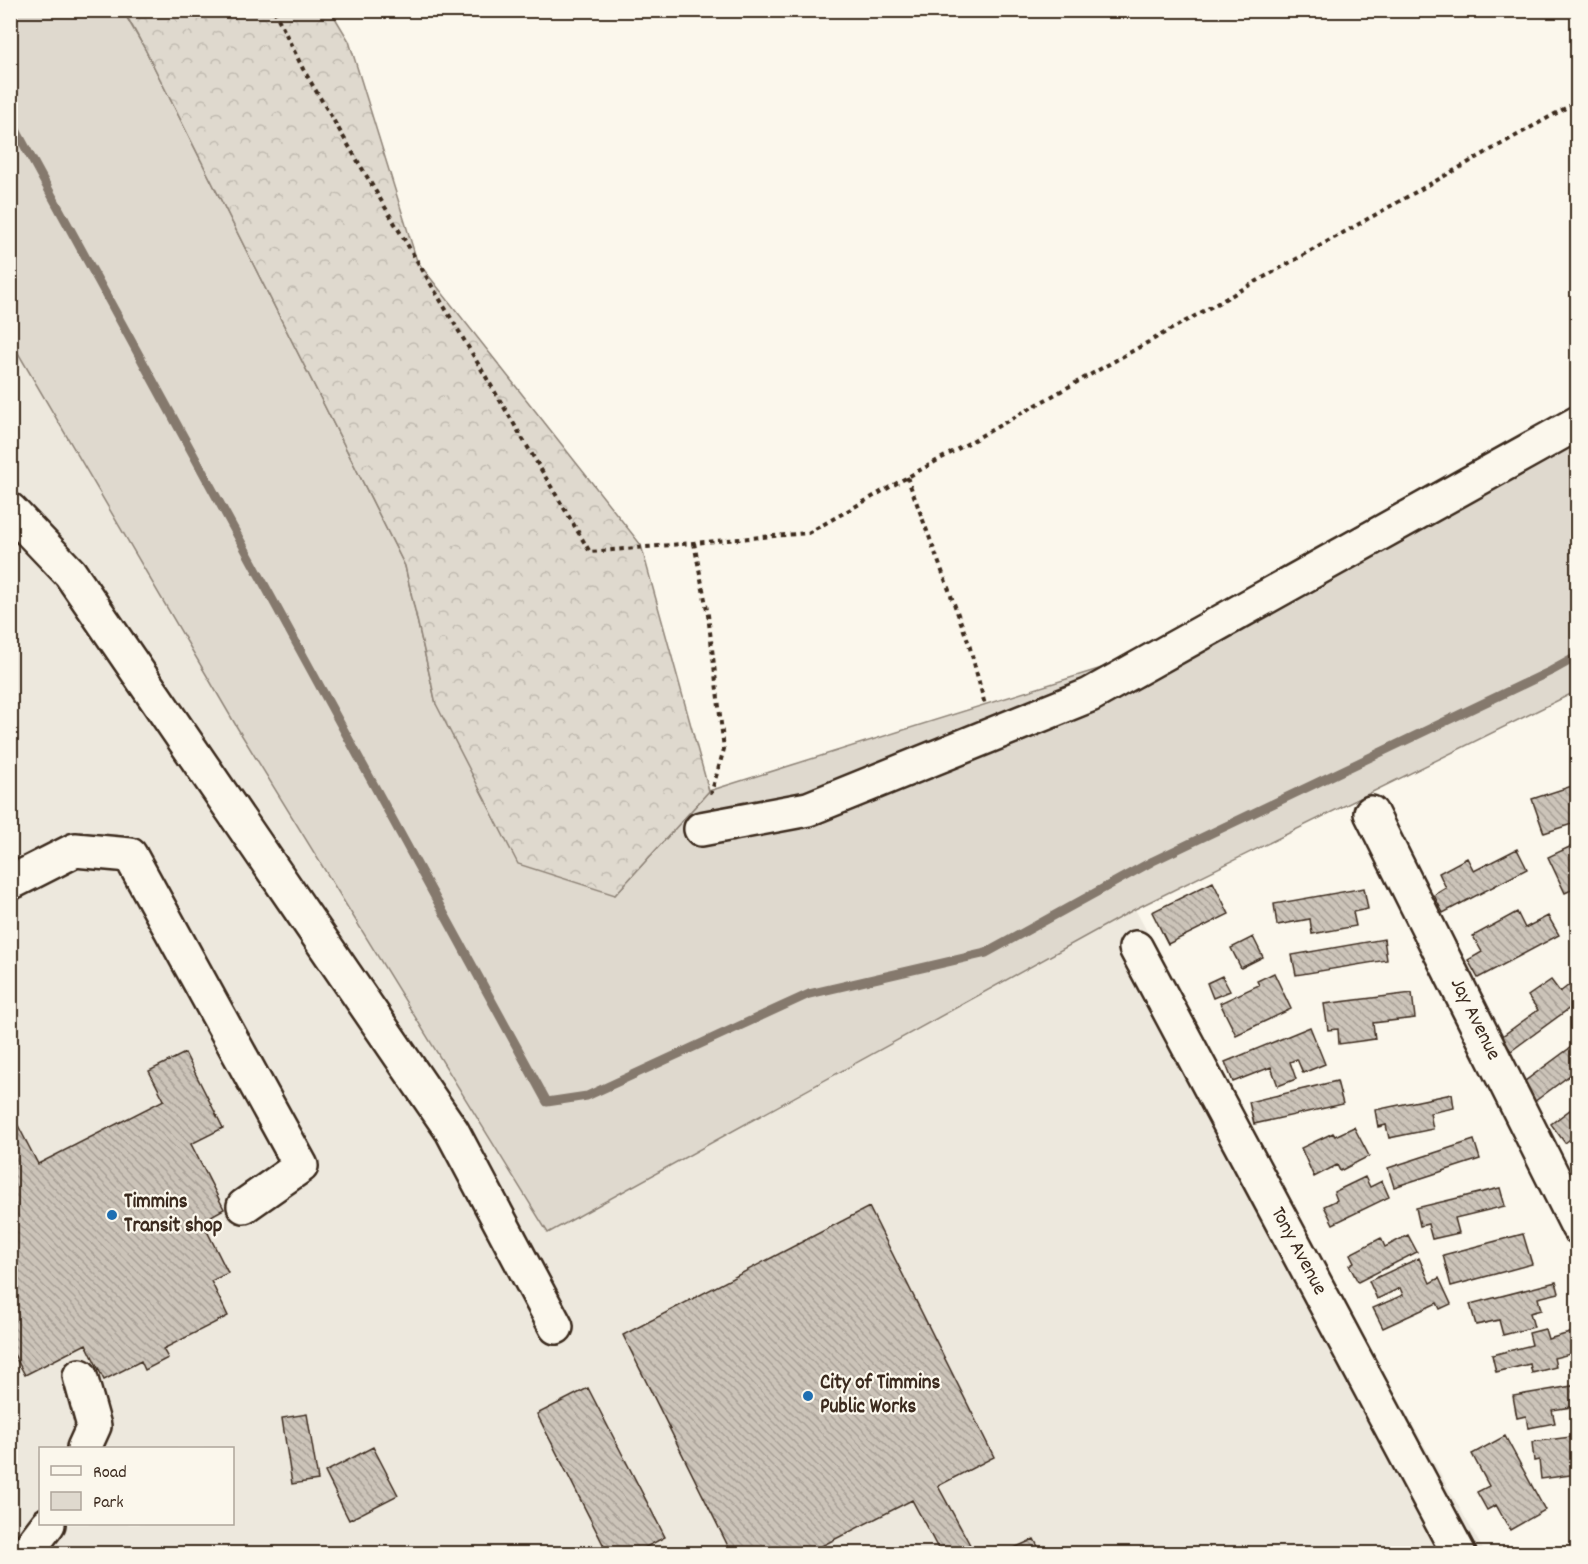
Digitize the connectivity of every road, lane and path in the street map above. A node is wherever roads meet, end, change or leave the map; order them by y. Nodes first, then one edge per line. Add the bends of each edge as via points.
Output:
1 (274, 10) edge
2 (1578, 101) edge
3 (1578, 423) edge
4 (907, 477) junction
5 (10, 510) edge
6 (694, 543) junction
7 (993, 735) junction
8 (1371, 813) dead end
9 (701, 830) joint
10 (10, 883) edge
11 (1136, 948) dead end
12 (244, 1206) dead end
13 (1578, 1227) edge
14 (556, 1327) dead end
15 (80, 1376) dead end
16 (85, 1447) edge
17 (47, 1525) edge
18 (25, 1554) edge
19 (1459, 1554) edge

1 - 6 path via 309,80 590,552
2 - 4 path
3 - 7 street via 1090,695
4 - 6 path via 808,532
4 - 7 path via 969,644
5 - 14 street via 70,573 452,1131
6 - 9 path via 708,615 724,749
7 - 9 street via 808,809
8 - 13 street, Jay Avenue
10 - 12 street via 75,850 130,855 301,1166
11 - 19 street, Tony Avenue
15 - 16 street via 94,1426
17 - 18 street

